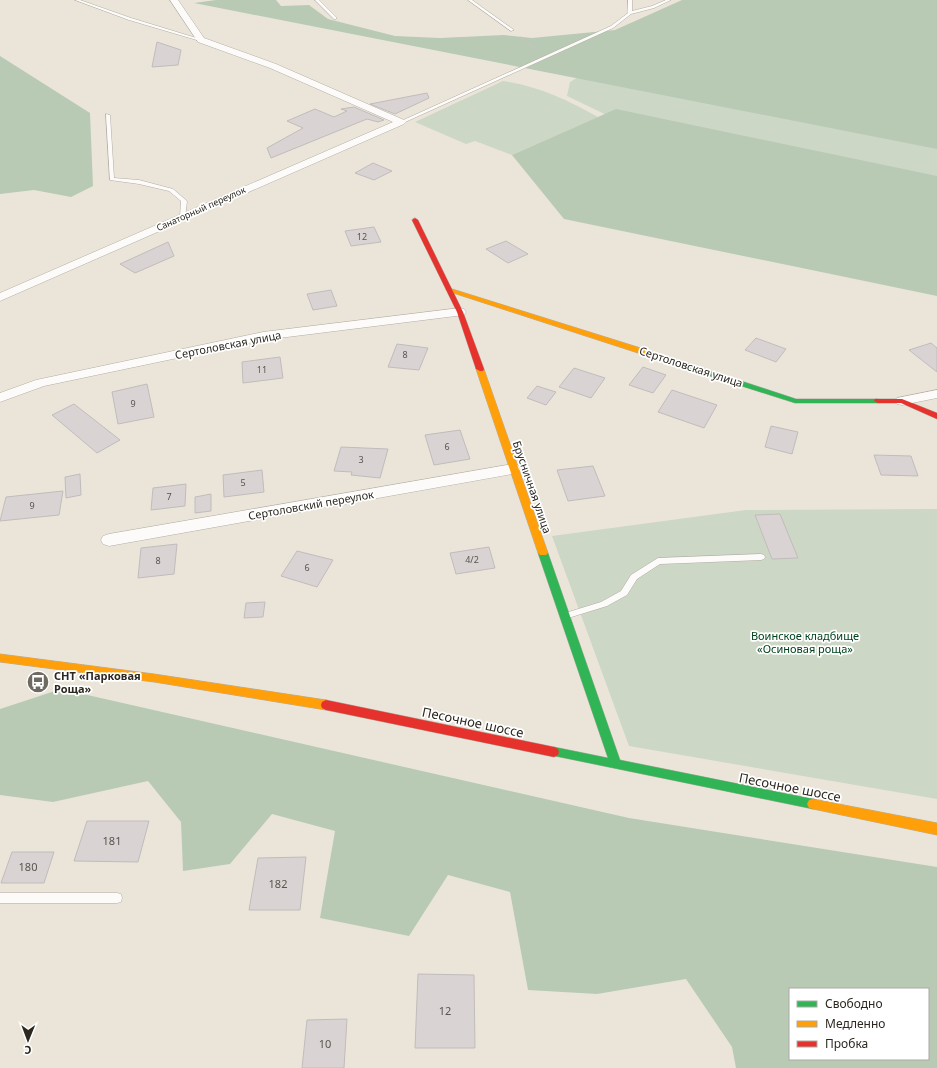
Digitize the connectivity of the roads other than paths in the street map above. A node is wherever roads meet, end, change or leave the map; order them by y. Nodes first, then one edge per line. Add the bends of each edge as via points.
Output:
1 (77, 0) edge
2 (174, 0) edge
3 (317, 0) edge
4 (470, 0) edge
5 (630, 0) edge
6 (669, 0) edge
7 (630, 13) junction
8 (335, 18) dead end
9 (512, 30) road end
10 (201, 40) junction
11 (108, 115) dead end
12 (401, 122) junction
13 (183, 217) junction
14 (415, 220) dead end
15 (449, 290) junction
16 (0, 297) edge
17 (460, 312) junction
18 (937, 394) edge
19 (0, 398) edge
20 (902, 401) junction
21 (937, 416) edge
22 (513, 469) junction
23 (109, 540) dead end
24 (761, 557) dead end
25 (564, 616) junction
26 (0, 658) edge
27 (616, 765) junction
28 (937, 829) edge
29 (0, 898) edge
30 (117, 898) dead end

1 - 10 lane
2 - 10 street
3 - 8 lane
4 - 9 lane
5 - 7 lane
6 - 7 lane
7 - 12 lane via 612,27
10 - 12 street via 273,66
11 - 13 lane via 112,179 171,190 184,200
12 - 13 street, Санаторный переулок
13 - 16 street, Санаторный переулок
14 - 15 street, Брусничная улица
15 - 17 street, Брусничная улица
15 - 20 street, Сертоловская улица via 795,401
17 - 19 street, Сертоловская улица via 263,336 40,383
17 - 22 street, Брусничная улица
18 - 20 street
20 - 21 street, Сертоловская улица
22 - 23 street, Сертоловский переулок
22 - 25 street, Брусничная улица
24 - 25 lane via 658,561 634,577 624,593 604,604
25 - 27 street, Брусничная улица
26 - 27 street, Песочное шоссе via 154,678 329,706
27 - 28 street, Песочное шоссе
29 - 30 lane

